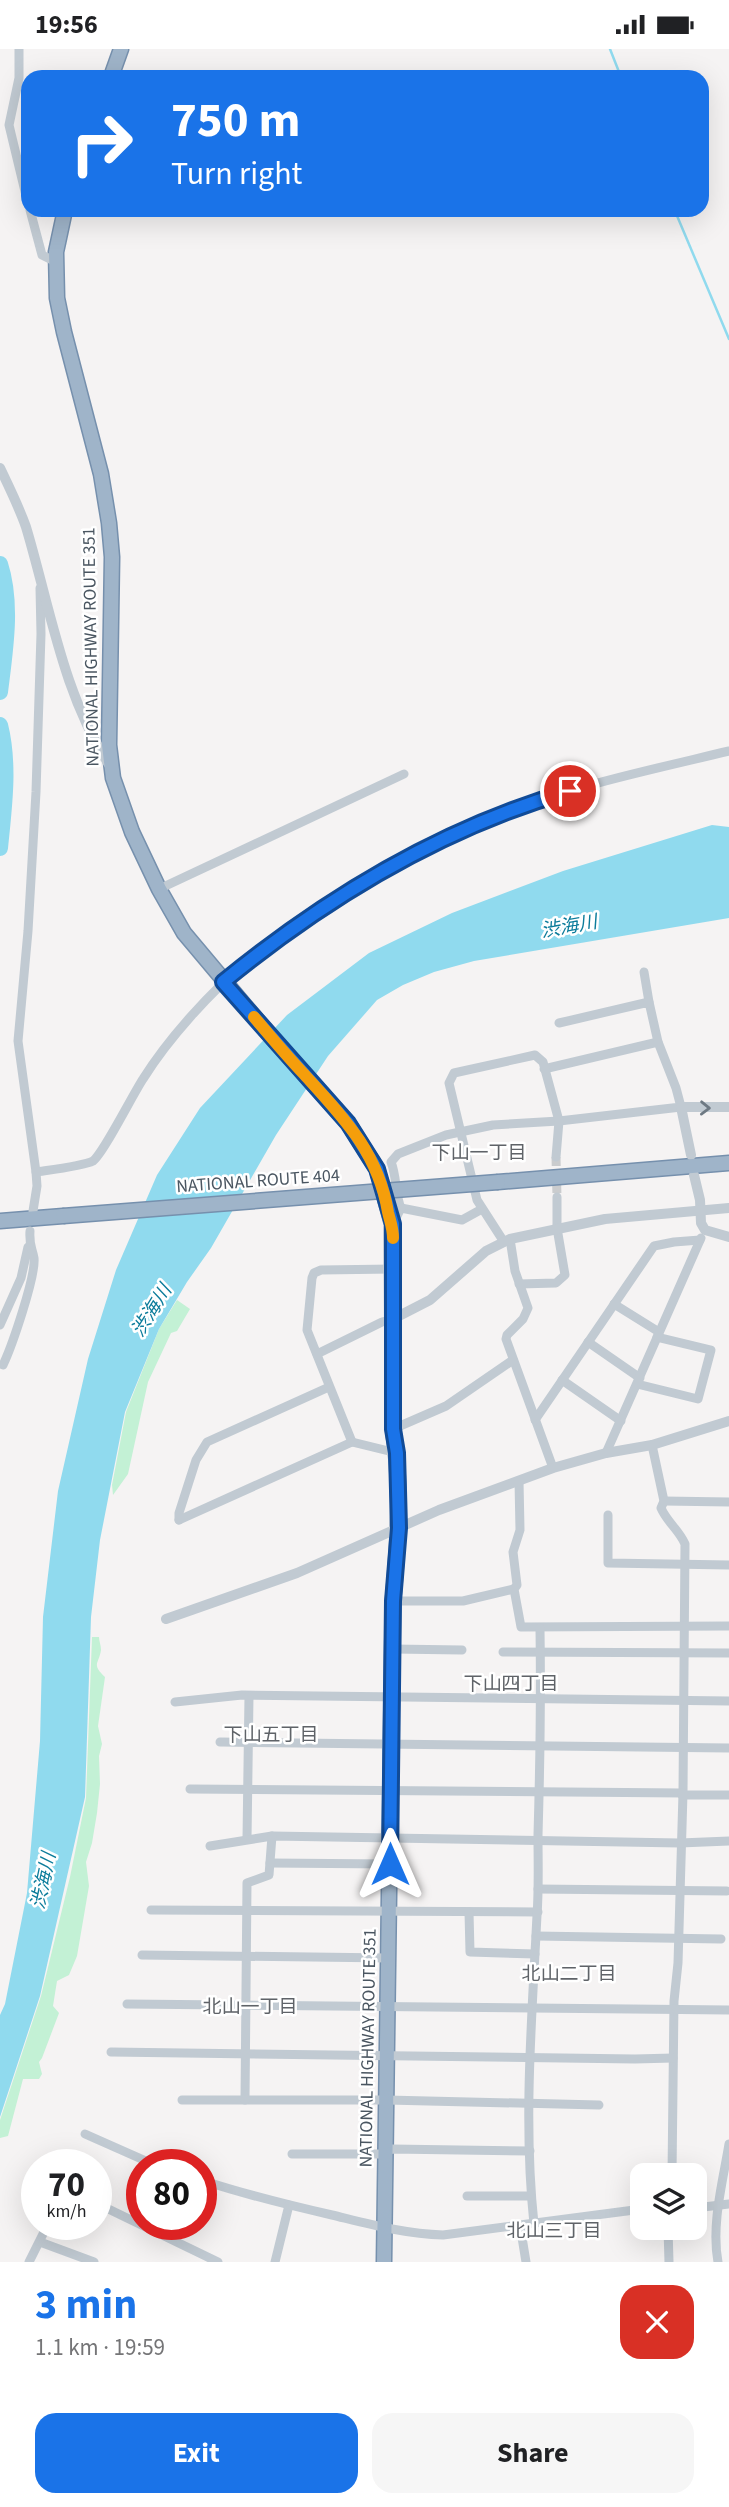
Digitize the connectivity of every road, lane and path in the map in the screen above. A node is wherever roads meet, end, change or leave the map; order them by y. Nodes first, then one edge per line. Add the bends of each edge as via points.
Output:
1 (19, 49) edge
2 (121, 49) edge
3 (114, 70) edge
4 (21, 175) edge
5 (32, 217) edge
6 (64, 217) edge
7 (56, 262) junction
8 (0, 468) edge
9 (39, 580) junction
10 (729, 751) edge
11 (110, 765) junction
12 (404, 774) dead end
13 (159, 888) junction
14 (644, 972) dead end
15 (226, 985) junction
16 (649, 1002) junction
17 (559, 1023) dead end
18 (659, 1042) junction
19 (544, 1069) junction
20 (681, 1107) junction
21 (729, 1107) edge
22 (559, 1121) junction
23 (460, 1131) junction
24 (691, 1155) dead end
25 (556, 1157) tunnel mouth
26 (729, 1163) edge
27 (36, 1172) junction
28 (694, 1175) dead end
29 (557, 1197) tunnel mouth
30 (401, 1207) junction
31 (729, 1208) edge
32 (482, 1209) junction
33 (33, 1211) dead end
34 (699, 1212) junction
35 (0, 1221) edge
36 (393, 1224) junction
37 (557, 1228) junction
38 (30, 1231) dead end
39 (702, 1235) junction
40 (729, 1237) edge
41 (507, 1240) junction
42 (29, 1245) junction
43 (393, 1269) junction
44 (519, 1284) junction
45 (614, 1304) junction
46 (393, 1319) junction
47 (0, 1325) edge
48 (658, 1335) junction
49 (588, 1342) junction
50 (317, 1354) junction
51 (513, 1360) junction
52 (4, 1365) dead end
53 (562, 1380) junction
54 (639, 1381) junction
55 (329, 1387) junction
56 (535, 1420) junction
57 (621, 1421) junction
58 (729, 1421) edge
59 (393, 1429) junction
60 (352, 1442) junction
61 (652, 1445) junction
62 (397, 1453) junction
63 (606, 1453) junction
64 (553, 1468) junction
65 (519, 1481) junction
66 (664, 1501) junction
67 (729, 1502) edge
68 (608, 1515) dead end
69 (399, 1528) junction
70 (683, 1565) junction
71 (729, 1565) edge
72 (514, 1589) junction
73 (393, 1601) junction
74 (166, 1619) dead end
75 (729, 1626) edge
76 (683, 1627) junction
77 (540, 1628) junction
78 (393, 1649) junction
79 (462, 1650) dead end
80 (503, 1652) dead end
81 (540, 1653) junction
82 (683, 1653) junction
83 (729, 1653) edge
84 (249, 1696) junction
85 (392, 1697) junction
86 (541, 1699) junction
87 (682, 1701) junction
88 (729, 1701) edge
89 (175, 1702) dead end
90 (220, 1742) dead end
91 (249, 1742) junction
92 (392, 1743) junction
93 (540, 1745) junction
94 (682, 1746) junction
95 (729, 1748) edge
96 (190, 1789) dead end
97 (249, 1790) junction
98 (391, 1790) junction
99 (540, 1792) junction
100 (682, 1794) junction
101 (729, 1795) edge
102 (272, 1836) junction
103 (390, 1838) junction
104 (247, 1839) junction
105 (538, 1840) junction
106 (729, 1841) edge
107 (680, 1843) junction
108 (210, 1846) dead end
109 (270, 1863) junction
110 (390, 1864) junction
111 (538, 1889) junction
112 (680, 1890) junction
113 (727, 1891) edge
114 (246, 1909) junction
115 (151, 1910) dead end
116 (389, 1910) junction
117 (469, 1912) junction
118 (538, 1912) junction
119 (536, 1936) junction
120 (679, 1938) junction
121 (721, 1939) dead end
122 (535, 1954) junction
123 (142, 1955) dead end
124 (246, 1955) junction
125 (389, 1958) junction
126 (127, 2004) dead end
127 (246, 2005) junction
128 (388, 2006) junction
129 (531, 2008) junction
130 (674, 2010) junction
131 (729, 2010) edge
132 (111, 2052) dead end
133 (246, 2053) junction
134 (388, 2055) junction
135 (531, 2056) junction
136 (673, 2057) junction
137 (182, 2100) dead end
138 (245, 2100) junction
139 (387, 2100) junction
140 (530, 2104) junction
141 (599, 2105) dead end
142 (85, 2134) dead end
143 (729, 2144) edge
144 (386, 2150) junction
145 (530, 2151) junction
146 (126, 2152) edge
147 (292, 2154) dead end
148 (672, 2163) edge
149 (217, 2185) edge
150 (467, 2196) dead end
151 (531, 2196) junction
152 (724, 2204) edge
153 (289, 2205) junction
154 (112, 2211) edge
155 (630, 2211) edge
156 (534, 2224) junction
157 (520, 2225) junction
158 (385, 2228) junction
159 (668, 2240) edge
160 (40, 2242) joint
161 (76, 2259) edge
162 (29, 2262) edge
163 (94, 2262) edge
164 (218, 2262) edge
165 (275, 2262) edge
166 (384, 2262) edge
167 (526, 2262) edge
168 (668, 2262) edge
169 (718, 2262) edge

1 - 4 street via 19,78 9,125
2 - 3 highway
5 - 7 street via 42,255
6 - 7 highway, NATIONAL HIGHWAY ROUTE 351
7 - 11 highway, NATIONAL HIGHWAY ROUTE 351 via 60,317 101,474 109,523 113,602
8 - 9 street via 25,526
9 - 11 street via 74,689 96,745
9 - 27 street via 36,792 18,1041
10 - 15 street via 546,798 427,846 328,904
11 - 13 highway, NATIONAL HIGHWAY ROUTE 351 via 132,832
12 - 13 street
13 - 15 highway, NATIONAL HIGHWAY ROUTE 351 via 184,933
14 - 16 street
15 - 27 street via 144,1077 99,1155 86,1164
15 - 36 highway, NATIONAL HIGHWAY ROUTE 351 via 348,1123 377,1169
16 - 17 street
16 - 18 street
18 - 19 street
18 - 20 street
19 - 22 street
19 - 23 street via 535,1055 454,1073 449,1083
20 -> 21 street
20 - 22 street
20 - 24 street
22 - 23 street via 512,1122
22 - 25 street
23 - 30 street via 405,1151 391,1161
23 - 32 street
26 - 35 highway, NATIONAL ROUTE 404, bridge
27 - 33 street
28 - 34 street
29 - 37 street
30 - 32 street via 462,1220
30 - 36 street
31 - 34 street
32 - 41 street
34 - 37 street via 641,1214
34 - 39 street
36 - 43 highway, NATIONAL HIGHWAY ROUTE 351
37 - 41 street
37 - 44 street via 565,1275 556,1283
38 - 42 street
39 - 40 street
39 - 45 street via 654,1246
39 - 48 street
41 - 44 street
41 - 46 street via 486,1251 430,1300
42 - 47 street via 21,1278
42 - 52 street via 34,1258 31,1275
43 - 46 highway, NATIONAL HIGHWAY ROUTE 351
43 - 50 street via 314,1273 307,1330
44 - 51 street via 528,1308 507,1335
45 - 48 street
45 - 49 street
46 - 50 street
46 - 59 highway, NATIONAL HIGHWAY ROUTE 351
48 - 54 street
48 - 54 street via 711,1350 698,1399
49 - 53 street
49 - 54 street
50 - 55 street
51 - 56 street
51 - 59 street via 446,1406
53 - 56 street
53 - 57 street
54 - 57 street
55 - 60 street
55 - 60 street via 207,1442 196,1460 179,1520
56 - 64 street
57 - 63 street
58 - 61 street
59 - 62 highway, NATIONAL HIGHWAY ROUTE 351
60 - 62 street
61 - 63 street
61 - 66 street
62 - 69 highway, NATIONAL HIGHWAY ROUTE 351
63 - 64 street
64 - 65 street
65 - 69 street
65 - 72 street
66 - 67 street
66 - 70 street via 665,1518 685,1544
68 - 70 street via 608,1563
69 - 73 highway, NATIONAL HIGHWAY ROUTE 351
69 - 74 street via 297,1573
70 - 71 street
70 - 76 street
72 - 73 street via 464,1601
72 - 77 street via 521,1627
73 - 78 highway, NATIONAL HIGHWAY ROUTE 351
75 - 76 street
76 - 77 street
76 - 82 street
77 - 81 street
78 - 79 street
78 - 85 highway, NATIONAL HIGHWAY ROUTE 351
80 - 81 street
81 - 82 street
81 - 86 street
82 - 83 street
82 - 87 street
84 - 85 street
84 - 89 street
84 - 91 street
85 - 86 street
85 - 92 highway, NATIONAL HIGHWAY ROUTE 351
86 - 87 street
86 - 93 street
87 - 88 street
87 - 94 street
90 - 91 street
91 - 92 street
91 - 97 street
92 - 93 street
92 - 98 highway, NATIONAL HIGHWAY ROUTE 351
93 - 94 street
93 - 99 street
94 - 95 street
94 - 100 street
96 - 97 street
97 - 98 street
97 - 104 street
98 - 99 street
98 - 103 highway, NATIONAL HIGHWAY ROUTE 351
99 - 100 street
99 - 105 street
100 - 101 street
100 - 107 street
102 - 103 street
102 - 104 street
102 - 109 street
103 - 105 street
103 - 110 highway, NATIONAL HIGHWAY ROUTE 351
104 - 108 street
105 - 107 street
105 - 111 street
106 - 107 street
107 - 112 street
109 - 110 street
109 - 114 street via 269,1875 247,1883
110 - 116 highway, NATIONAL HIGHWAY ROUTE 351
111 - 112 street
111 - 118 street
112 - 113 street
112 - 120 street
114 - 115 street
114 - 116 street
114 - 124 street
116 - 117 street
116 - 125 highway, NATIONAL HIGHWAY ROUTE 351
117 - 118 street
117 - 122 street via 470,1952
118 - 119 street
119 - 120 street
119 - 122 street
120 - 121 street
120 - 130 street
122 - 129 street
123 - 124 street
124 - 125 street
124 - 127 street
125 - 128 highway, NATIONAL HIGHWAY ROUTE 351
126 - 127 street
127 - 128 street
127 - 133 street
128 - 129 street
128 - 134 highway, NATIONAL HIGHWAY ROUTE 351
129 - 130 street
129 - 135 street
130 - 131 street
130 - 136 street
132 - 133 street
133 - 134 street
133 - 138 street
134 - 135 street
134 - 139 highway, NATIONAL HIGHWAY ROUTE 351
135 - 136 street
135 - 140 street
136 - 148 street
137 - 138 street
138 - 139 street
139 - 140 street
139 - 144 highway, NATIONAL HIGHWAY ROUTE 351
140 - 141 street
140 - 145 street
142 - 146 street
143 - 152 street
144 - 145 street
144 - 147 street via 382,2154
144 - 158 highway, NATIONAL HIGHWAY ROUTE 351
145 - 151 street
149 - 153 street
150 - 151 street
151 - 156 street
152 - 169 street
153 - 158 street
153 - 165 street
154 - 164 street
155 - 156 street
156 - 157 street
157 - 158 street via 443,2235
157 - 167 street
158 - 166 highway, NATIONAL HIGHWAY ROUTE 351
159 - 168 street
160 - 161 street
160 - 162 street
161 - 163 street

